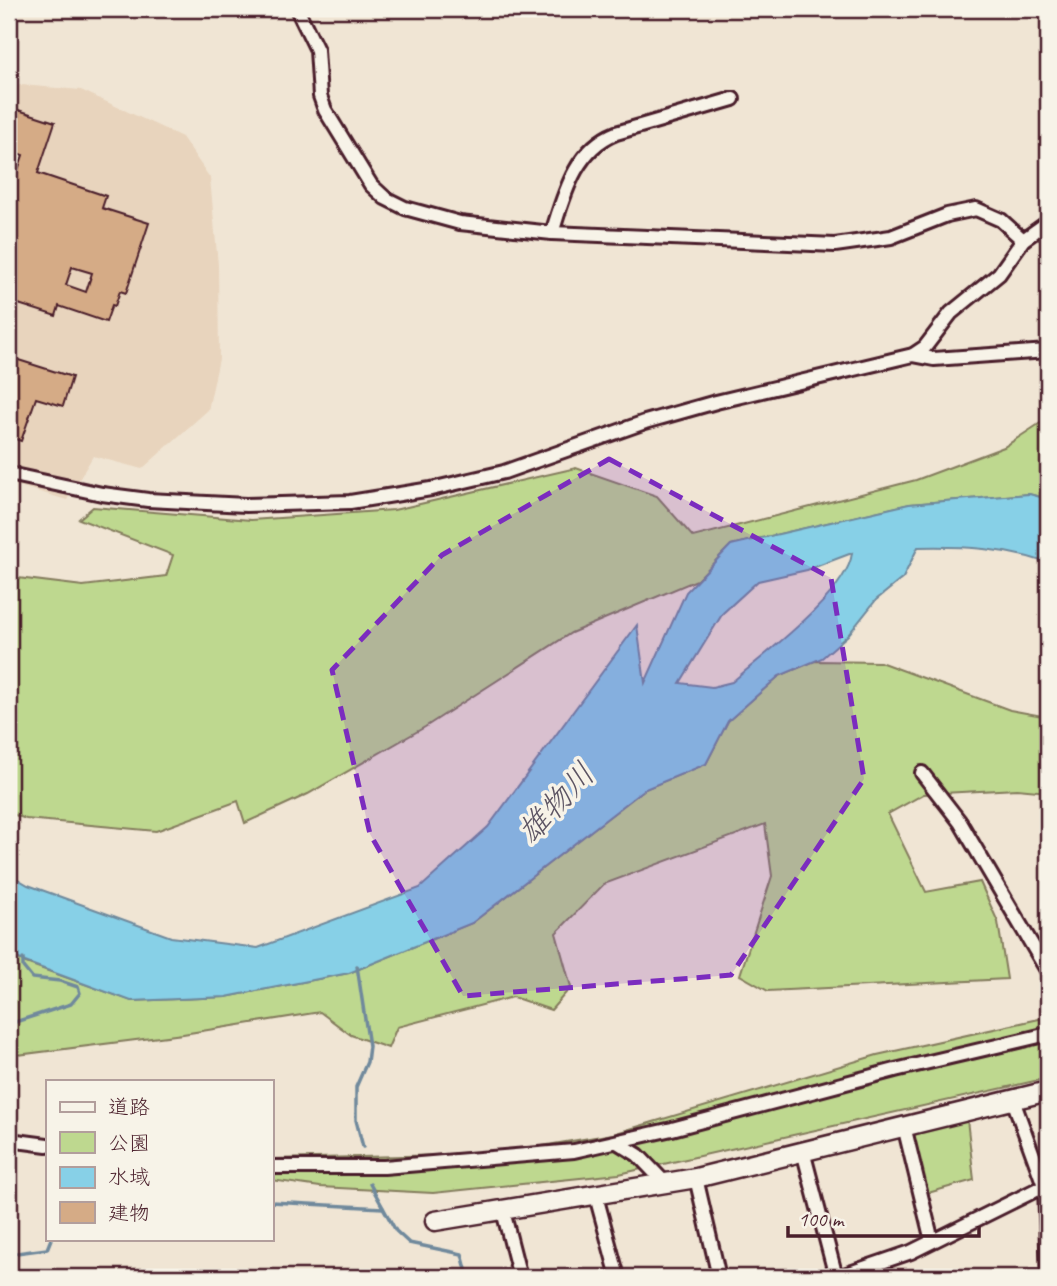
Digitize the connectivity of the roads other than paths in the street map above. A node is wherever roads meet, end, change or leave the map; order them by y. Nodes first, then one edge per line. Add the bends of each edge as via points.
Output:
1 (298, 9) edge
2 (733, 99) dead end
3 (1048, 222) edge
4 (552, 233) junction
5 (1023, 240) junction
6 (1048, 351) edge
7 (913, 355) junction
8 (9, 474) edge
9 (922, 773) dead end
10 (1048, 972) edge
11 (1048, 1034) edge
12 (1048, 1091) edge
13 (1013, 1100) junction
14 (904, 1126) junction
15 (9, 1140) edge
16 (617, 1142) junction
17 (46, 1145) edge
18 (803, 1151) junction
19 (273, 1167) edge
20 (696, 1178) junction
21 (665, 1183) junction
22 (1046, 1188) edge
23 (596, 1196) junction
24 (503, 1211) junction
25 (435, 1221) dead end
26 (932, 1241) junction
27 (520, 1277) edge
28 (618, 1277) edge
29 (719, 1277) edge
30 (837, 1277) edge
31 (1048, 1277) edge

1 - 4 street via 317,50 325,110 371,185 385,198 460,223
2 - 4 street via 598,141 573,175
3 - 5 street
4 - 5 street via 835,245 891,237 976,209 1001,220
5 - 7 street via 999,274 951,313 925,347
6 - 7 street via 934,359
7 - 8 street via 645,422 504,472 350,502 246,505 148,500
9 - 10 street via 960,822
11 - 16 street
12 - 13 street
13 - 14 street
13 - 22 street
14 - 18 street
14 - 26 street
15 - 17 street
16 - 19 street via 574,1151 384,1167
16 - 21 street via 638,1155
18 - 20 street
18 - 30 street
20 - 21 street
20 - 29 street
21 - 23 street
22 - 26 street
22 - 31 street
23 - 24 street
23 - 28 street
24 - 25 street
24 - 27 street
26 - 30 street

